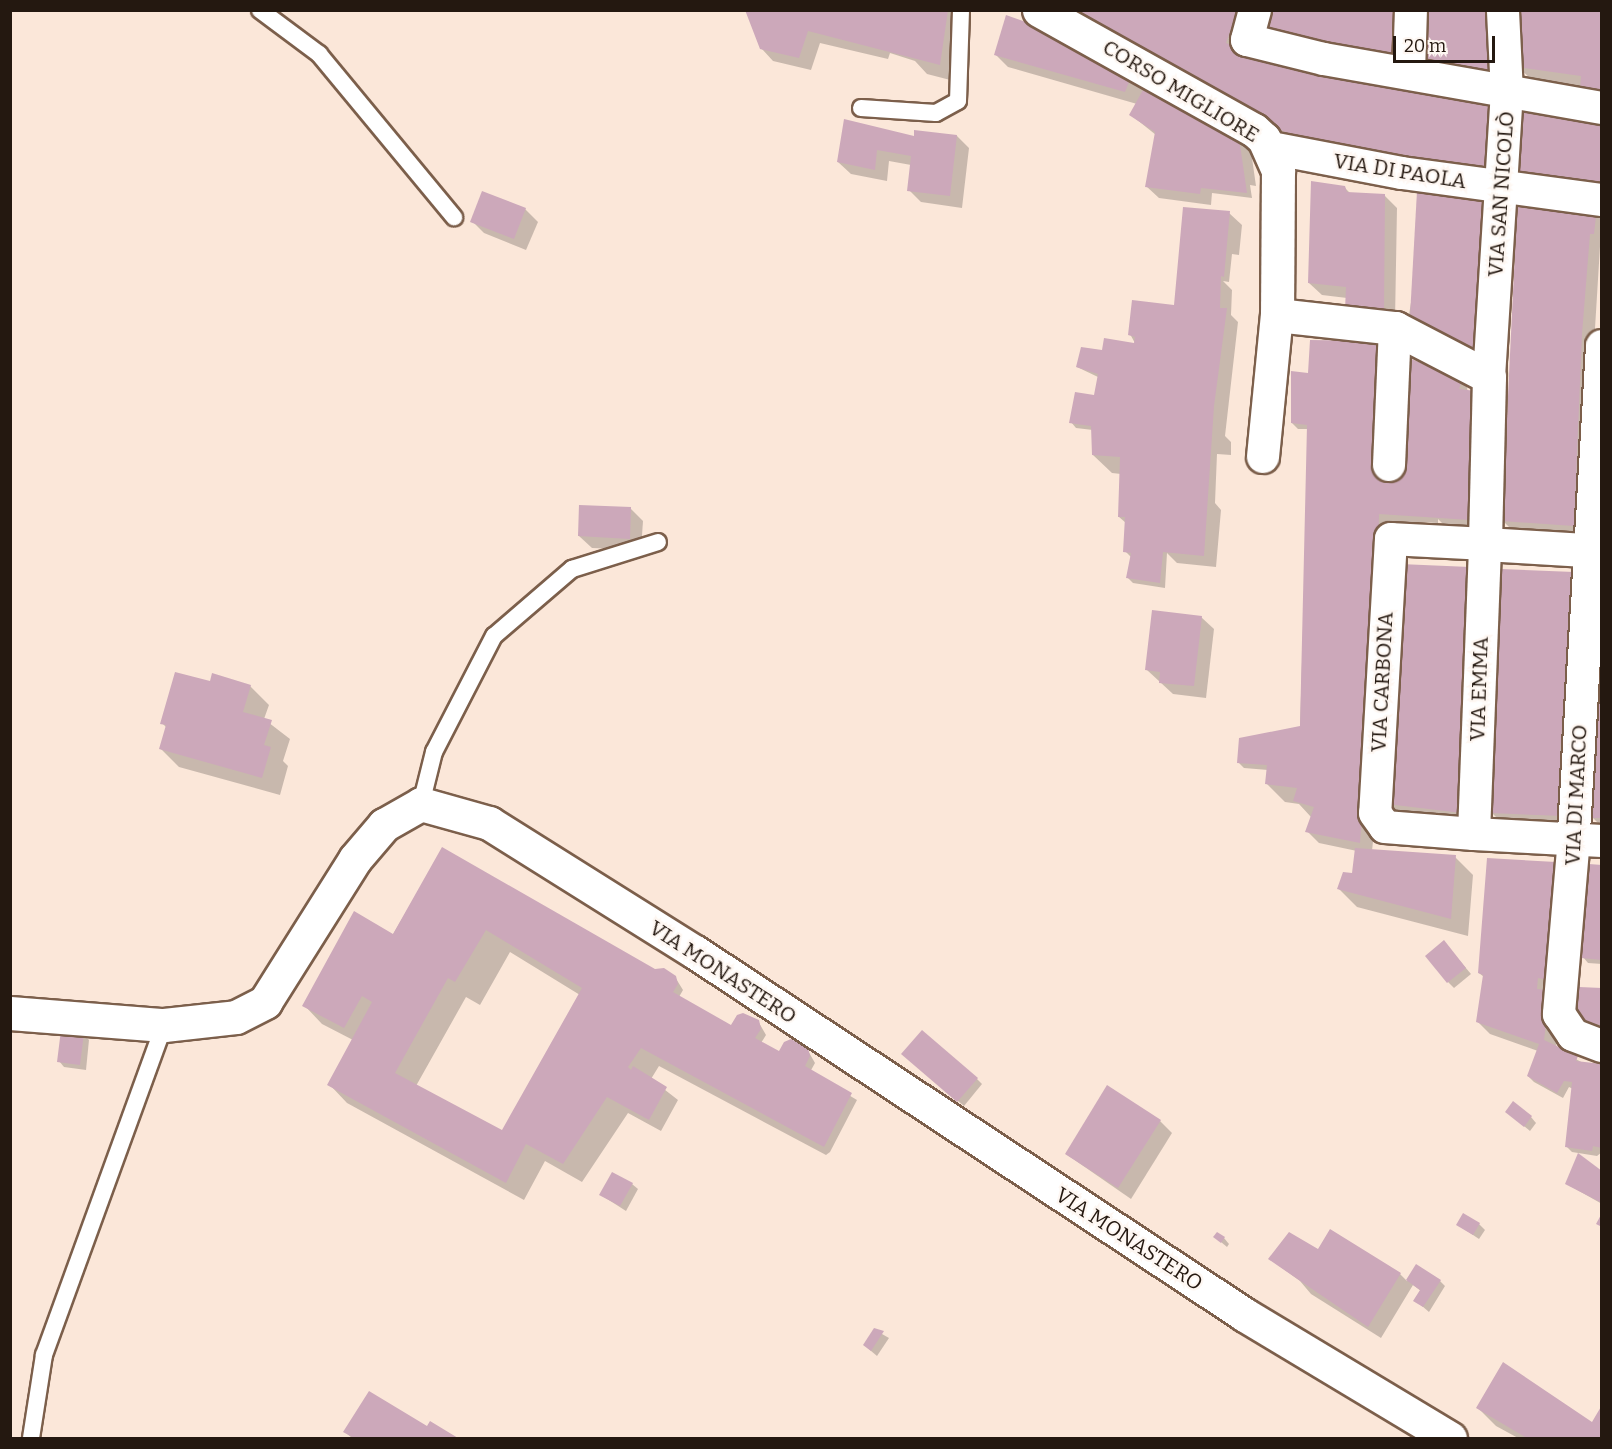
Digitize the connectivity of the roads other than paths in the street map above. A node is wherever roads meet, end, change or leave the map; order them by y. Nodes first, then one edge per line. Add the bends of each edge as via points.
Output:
1 (260, 10) edge
2 (961, 10) edge
3 (1039, 10) edge
4 (1411, 10) edge
5 (1503, 10) edge
6 (1251, 25) edge
7 (1409, 72) junction
8 (1507, 93) junction
9 (861, 108) dead end
10 (1602, 108) edge
11 (1271, 148) junction
12 (1501, 186) junction
13 (1602, 200) edge
14 (454, 217) dead end
15 (1277, 315) junction
16 (1395, 328) junction
17 (1602, 346) edge
18 (1489, 376) junction
19 (1263, 457) dead end
20 (1389, 465) dead end
21 (658, 542) dead end
22 (1485, 544) junction
23 (1595, 550) edge
24 (421, 804) junction
25 (1474, 834) junction
26 (1588, 840) edge
27 (10, 1013) edge
28 (164, 1025) junction
29 (1602, 1046) edge
30 (31, 1438) edge
31 (1450, 1438) edge

1 - 14 lane via 319,54
2 - 9 lane via 958,101 936,113
3 - 11 street, CORSO MIGLIORE via 1254,130
4 - 7 street
5 - 8 street, VIA SAN NICOLÒ
6 - 7 street via 1324,59
7 - 8 street
8 - 10 street
8 - 12 street, VIA SAN NICOLÒ
11 - 12 street, VIA DI PAOLA
11 - 15 street, CORSO MIGLIORE via 1278,171
12 - 13 street, VIA DI PAOLA
12 - 18 street, VIA SAN NICOLÒ
15 - 16 street
15 - 19 street
16 - 18 street
16 - 20 street
17 - 23 street, VIA DI MARCO
18 - 22 street
21 - 24 lane via 572,569 494,636 434,752
22 - 23 street
22 - 25 street, VIA EMMA
22 - 25 street, VIA CARBONA via 1391,539 1375,813 1385,827
23 - 26 street, VIA DI MARCO
24 - 28 street via 384,825 355,858 265,1002 236,1017
24 - 31 street, VIA MONASTERO via 489,823 695,952 1245,1315
25 - 26 street
26 - 29 street, VIA DI MARCO via 1560,1014 1573,1035
27 - 28 street
28 - 30 lane via 44,1355

